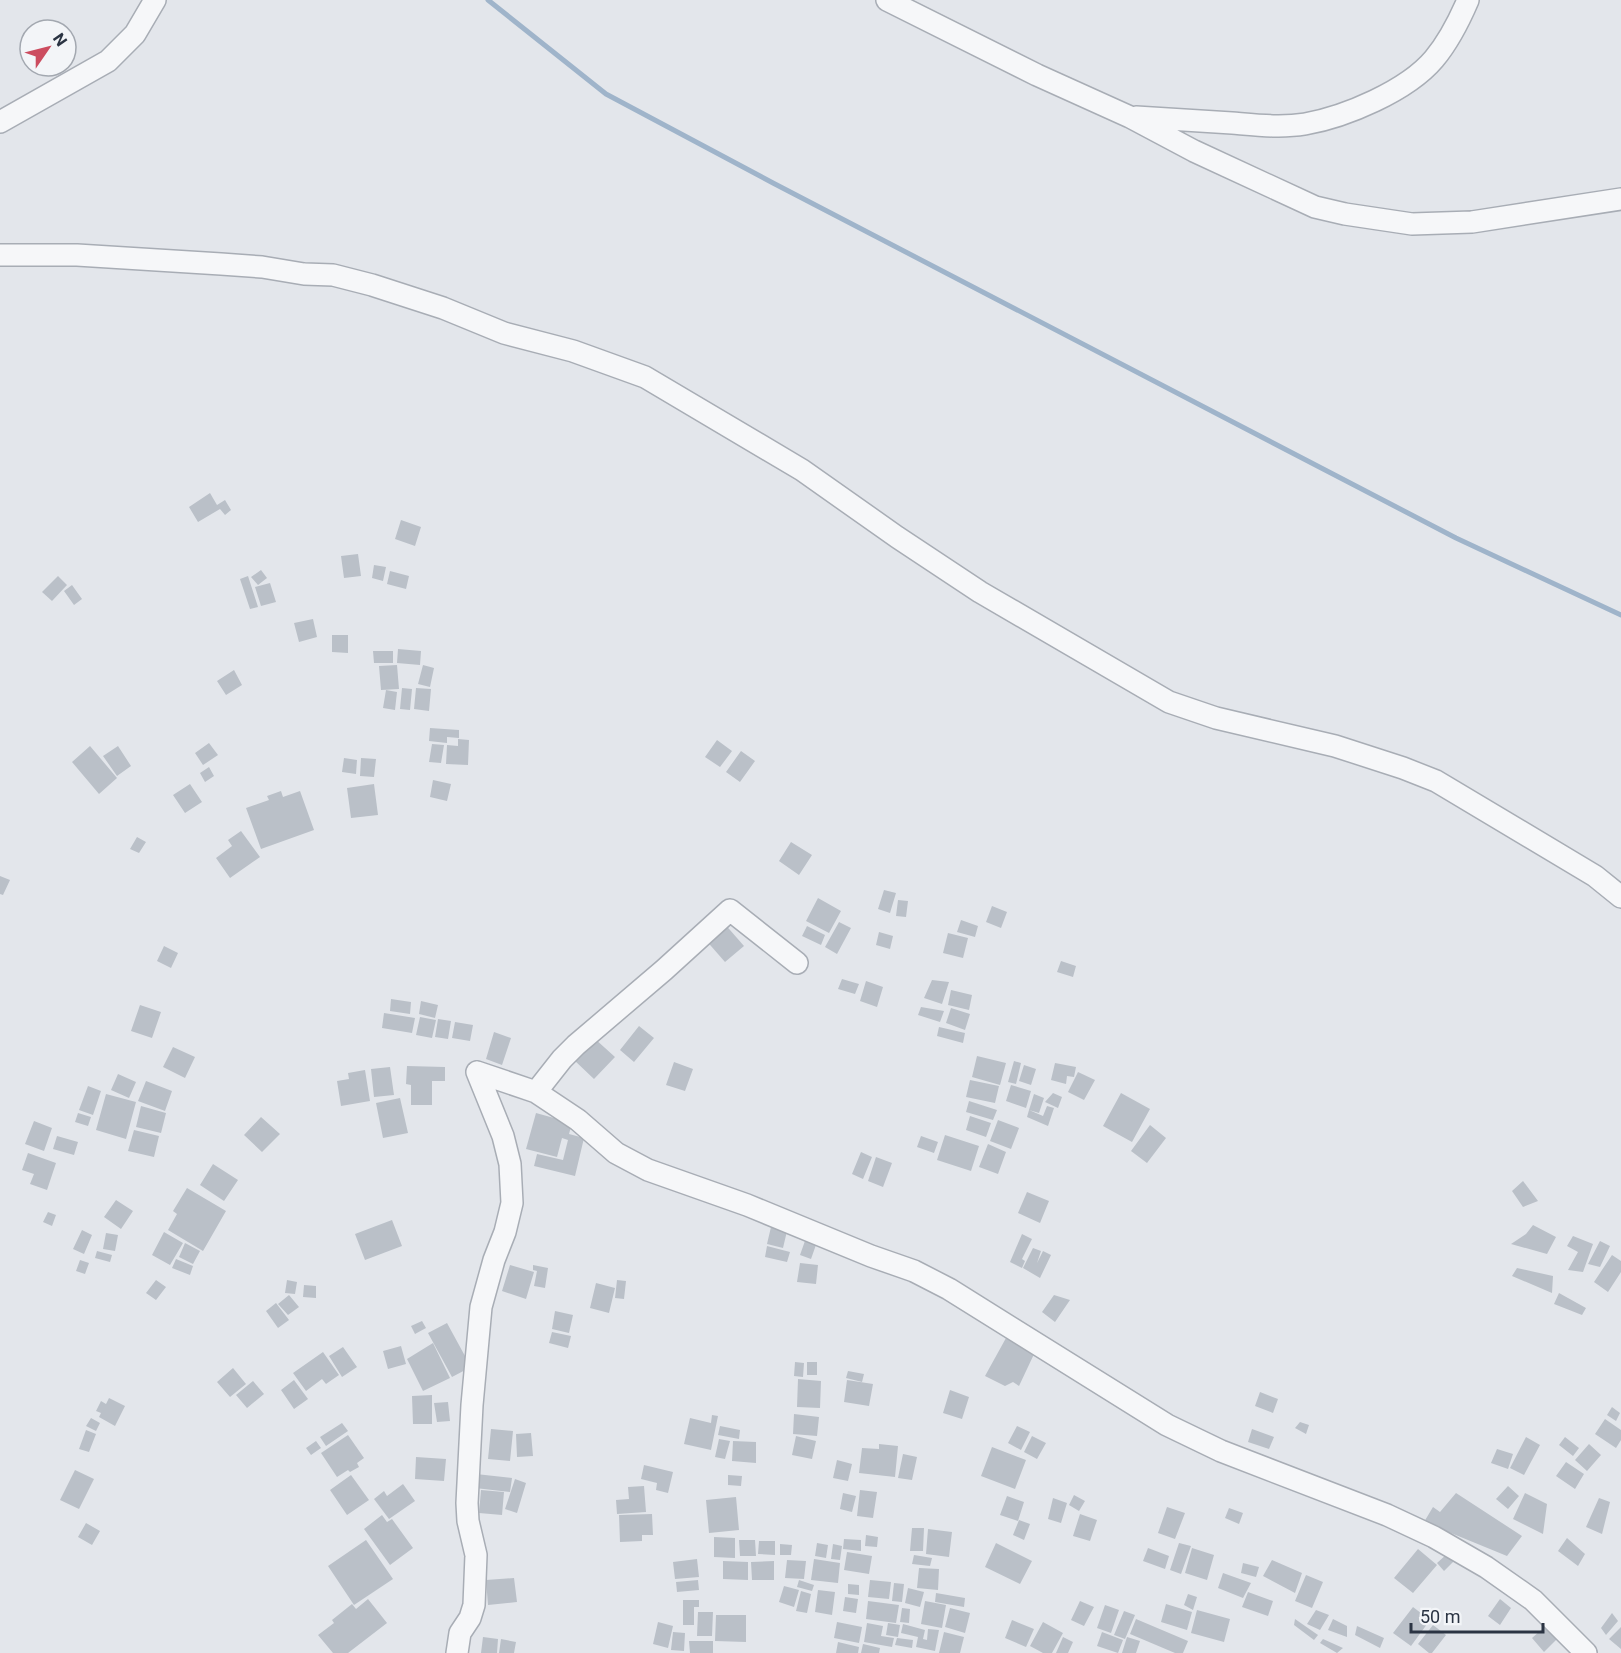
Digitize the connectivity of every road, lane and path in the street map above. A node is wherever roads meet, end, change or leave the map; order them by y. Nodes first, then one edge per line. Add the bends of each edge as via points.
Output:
1 (155, 0) edge
2 (887, 0) edge
3 (1468, 0) edge
4 (1130, 117) junction
5 (0, 122) edge
6 (1621, 199) edge
7 (0, 255) edge
8 (1621, 897) edge
9 (797, 963) dead end
10 (536, 1092) junction
11 (457, 1653) edge
12 (1586, 1653) edge

1 - 5 street via 135,34 108,61
2 - 4 street
3 - 4 street via 1454,32 1433,60 1390,92 1345,114 1305,124 1274,126
4 - 6 street via 1315,207 1373,219 1412,225 1472,222
7 - 8 street via 177,261 333,275 645,377 802,470 980,592 1169,702 1216,718 1335,746 1436,781 1596,876
9 - 10 street via 730,910 576,1045
10 - 11 street via 477,1072 505,1145 512,1203 481,1307 467,1503 476,1555 474,1605 460,1633
10 - 12 street via 578,1120 616,1153 639,1165 914,1271 1167,1425 1221,1451 1434,1537 1533,1600

